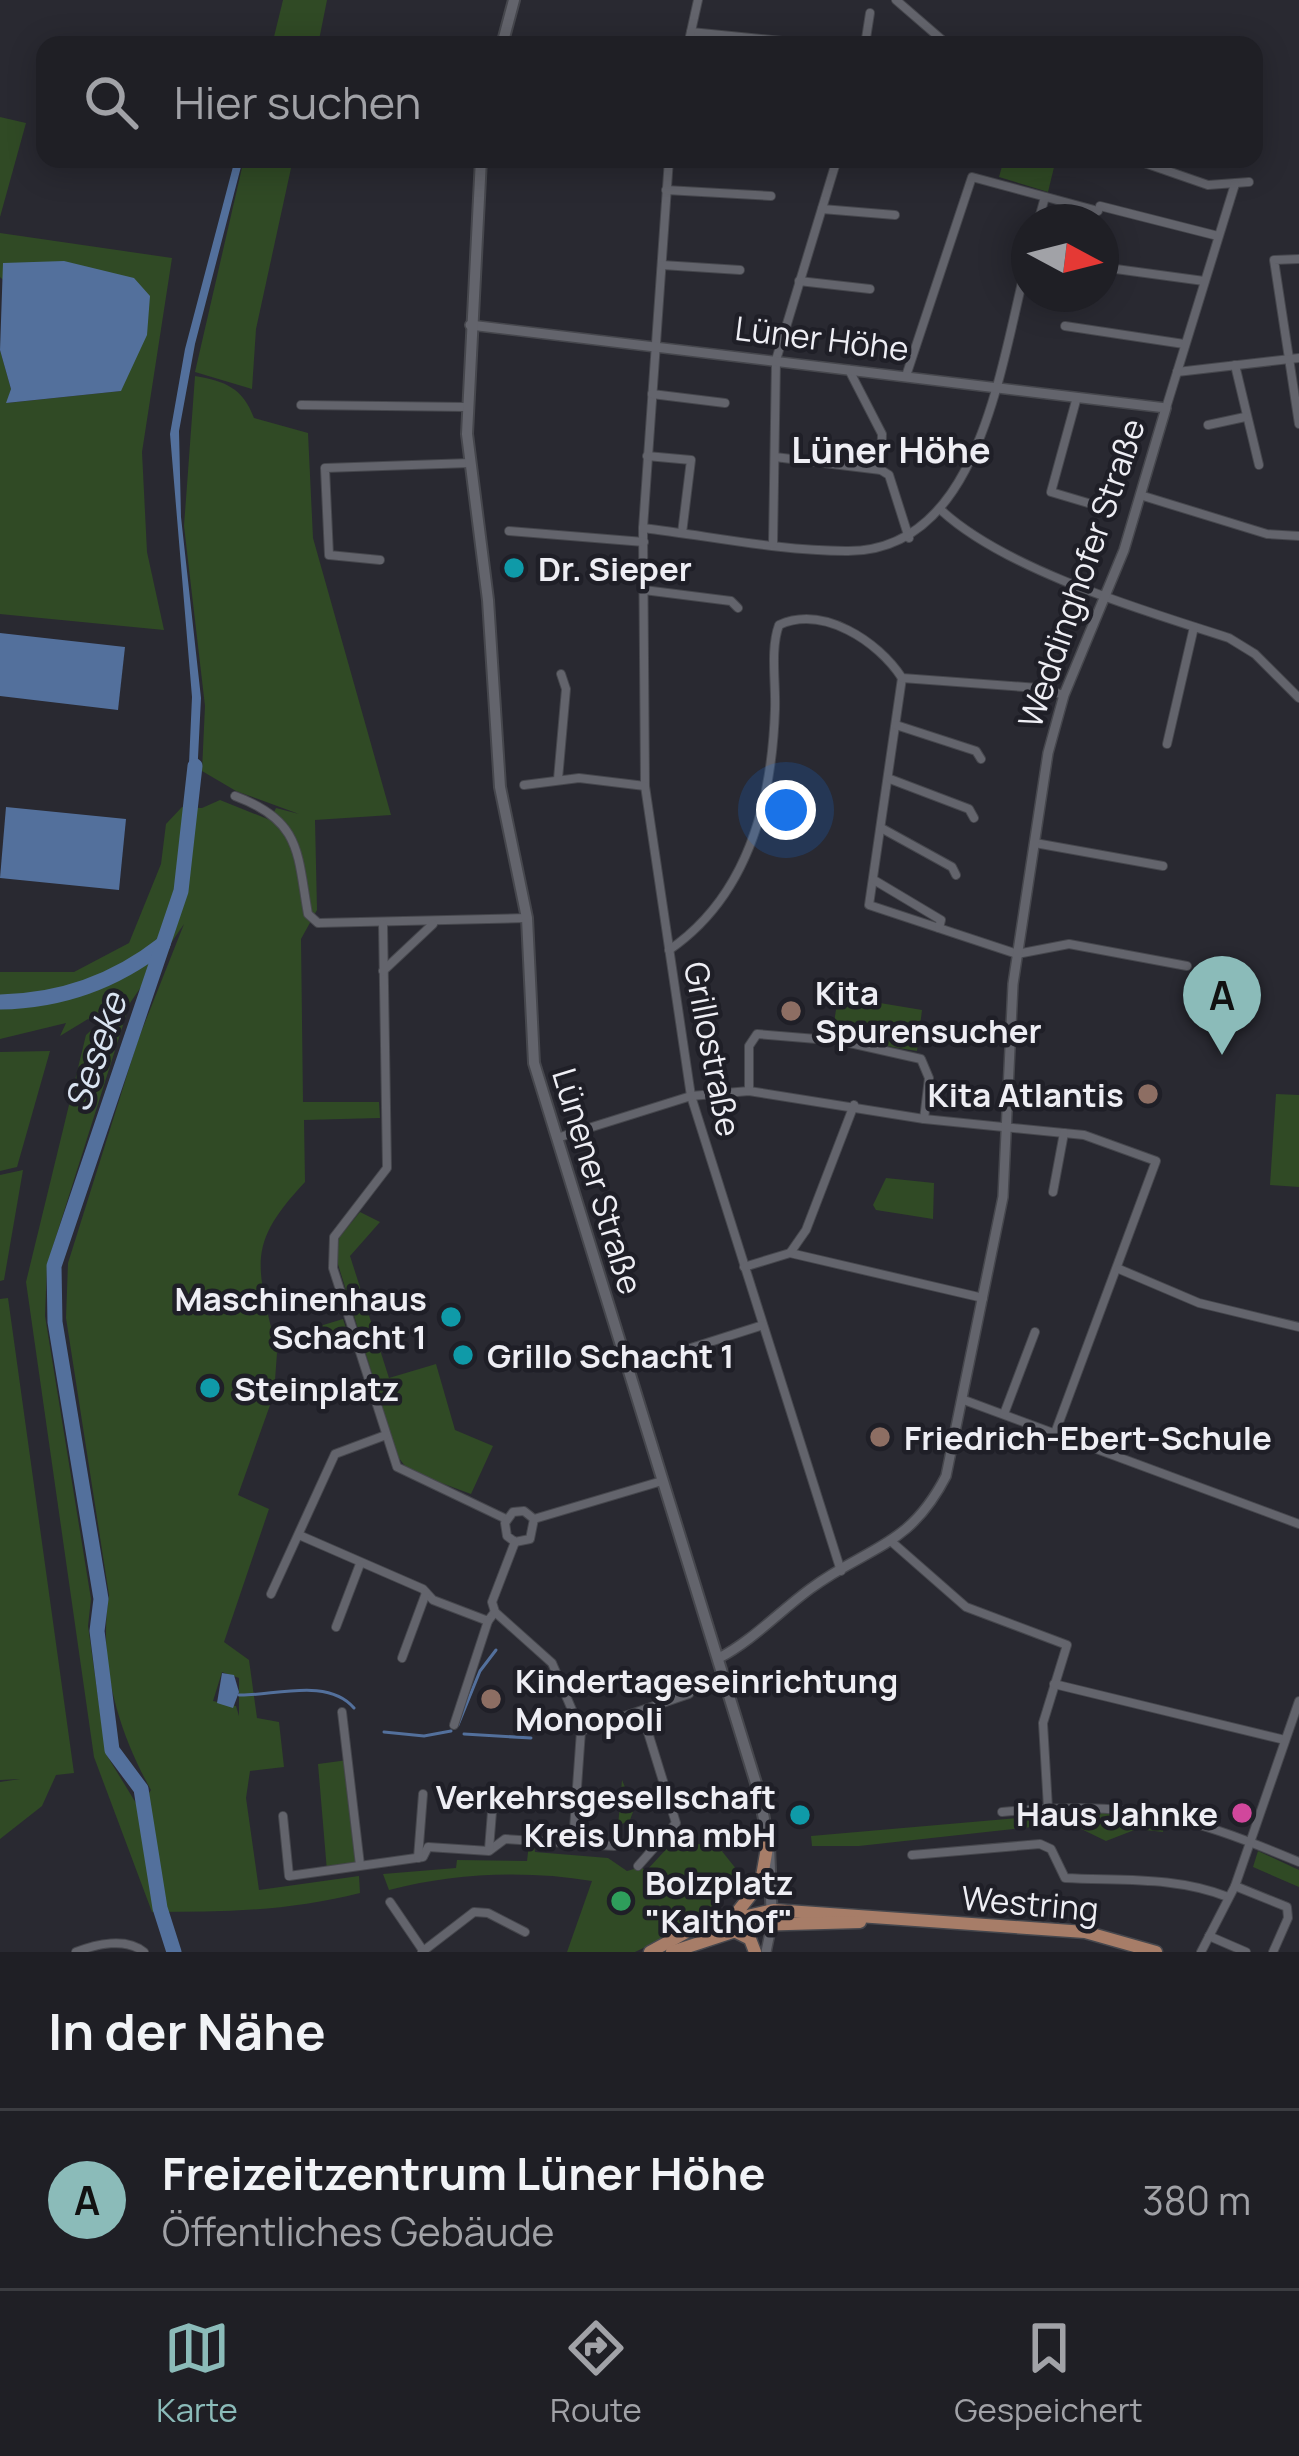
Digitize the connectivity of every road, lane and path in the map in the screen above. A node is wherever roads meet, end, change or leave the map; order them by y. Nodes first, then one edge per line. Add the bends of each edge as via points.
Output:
1 (514, 0) edge
2 (698, 0) edge
3 (896, 0) edge
4 (870, 13) dead end
5 (691, 32) junction
6 (504, 36) edge
7 (690, 36) edge
8 (732, 36) edge
9 (866, 36) edge
10 (938, 36) edge
11 (480, 168) edge
12 (668, 168) edge
13 (834, 168) edge
14 (1157, 168) edge
15 (1249, 182) dead end
16 (1234, 184) junction
17 (666, 190) junction
18 (771, 196) dead end
19 (1045, 197) junction
20 (1043, 204) edge
21 (822, 209) junction
22 (895, 215) dead end
23 (1218, 236) junction
24 (1299, 259) edge
25 (662, 266) junction
26 (1119, 269) edge
27 (740, 270) dead end
28 (1204, 280) junction
29 (800, 281) junction
30 (870, 289) dead end
31 (1013, 312) edge
32 (470, 325) junction
33 (1065, 326) dead end
34 (1184, 344) junction
35 (657, 345) junction
36 (1293, 359) edge
37 (776, 360) junction
38 (1235, 365) junction
39 (848, 369) junction
40 (1177, 372) junction
41 (906, 376) junction
42 (992, 387) junction
43 (652, 394) junction
44 (1077, 397) junction
45 (725, 403) dead end
46 (301, 405) dead end
47 (467, 407) junction
48 (1166, 408) junction
49 (1245, 417) junction
50 (1299, 424) edge
51 (1208, 425) dead end
52 (647, 456) junction
53 (775, 457) junction
54 (470, 463) junction
55 (1259, 465) dead end
56 (881, 470) junction
57 (1140, 495) junction
58 (1088, 503) dead end
59 (943, 511) junction
60 (643, 528) junction
61 (509, 531) dead end
62 (682, 532) junction
63 (1299, 536) edge
64 (909, 538) junction
65 (644, 542) junction
66 (773, 544) junction
67 (380, 560) dead end
68 (644, 590) junction
69 (1107, 594) junction
70 (738, 608) dead end
71 (1194, 627) junction
72 (561, 674) dead end
73 (902, 678) junction
74 (1064, 695) junction
75 (1299, 698) edge
76 (896, 725) junction
77 (1167, 744) dead end
78 (982, 759) dead end
79 (558, 779) junction
80 (890, 779) junction
81 (524, 785) dead end
82 (645, 786) junction
83 (235, 796) dead end
84 (974, 818) dead end
85 (883, 829) junction
86 (1035, 843) junction
87 (1163, 866) dead end
88 (956, 875) dead end
89 (874, 880) junction
90 (527, 918) junction
91 (435, 923) junction
92 (383, 924) junction
93 (939, 928) junction
94 (669, 950) junction
95 (1017, 954) junction
96 (1187, 966) dead end
97 (383, 970) junction
98 (749, 1091) junction
99 (691, 1096) junction
100 (854, 1105) junction
101 (924, 1119) junction
102 (1007, 1128) junction
103 (1064, 1132) junction
104 (555, 1138) junction
105 (1053, 1192) dead end
106 (790, 1253) junction
107 (744, 1268) junction
108 (1118, 1269) junction
109 (983, 1298) junction
110 (763, 1325) junction
111 (1299, 1327) edge
112 (1036, 1332) dead end
113 (627, 1368) junction
114 (964, 1400) junction
115 (1004, 1414) junction
116 (1055, 1433) junction
117 (386, 1434) junction
118 (664, 1480) junction
119 (506, 1519) junction
120 (534, 1519) junction
121 (1299, 1524) edge
122 (299, 1535) junction
123 (515, 1542) junction
124 (893, 1543) junction
125 (360, 1564) junction
126 (841, 1570) junction
127 (426, 1593) junction
128 (271, 1594) dead end
129 (492, 1617) junction
130 (336, 1627) dead end
131 (402, 1658) dead end
132 (719, 1658) junction
133 (1054, 1684) junction
134 (689, 1694) dead end
135 (1299, 1701) edge
136 (342, 1712) dead end
137 (641, 1712) junction
138 (1297, 1715) edge
139 (454, 1725) dead end
140 (581, 1731) junction
141 (1285, 1740) junction
142 (494, 1787) dead end
143 (423, 1794) dead end
144 (1048, 1808) junction
145 (1002, 1812) dead end
146 (283, 1816) dead end
147 (1250, 1839) junction
148 (768, 1842) junction
149 (573, 1844) junction
150 (614, 1846) dead end
151 (489, 1851) junction
152 (912, 1855) dead end
153 (418, 1858) junction
154 (1299, 1862) edge
155 (360, 1865) junction
156 (638, 1865) dead end
157 (1234, 1886) junction
158 (1228, 1897) junction
159 (390, 1903) dead end
160 (772, 1917) junction
161 (732, 1923) junction
162 (524, 1932) dead end
163 (1209, 1936) junction
164 (422, 1951) edge
165 (76, 1952) edge
166 (144, 1952) edge
167 (650, 1952) edge
168 (672, 1952) edge
169 (755, 1952) edge
170 (766, 1952) edge
171 (1156, 1952) edge
172 (1201, 1952) edge
173 (1246, 1952) edge
174 (1273, 1952) edge

1 - 6 main road
2 - 5 street
3 - 10 street
4 - 9 street
5 - 7 street
5 - 8 street
11 - 32 main road, Lünener Straße
12 - 17 street, Grillostraße
13 - 21 street
14 - 16 street via 1195,182
15 - 16 street
16 - 23 street, Weddinghofer Straße
17 - 18 street
17 - 25 street, Grillostraße
19 - 20 street
19 - 23 street
19 - 41 street via 972,177
21 - 22 street
21 - 29 street
23 - 28 street, Weddinghofer Straße
24 - 36 street via 1274,260
25 - 27 street
25 - 35 street, Grillostraße
26 - 28 street
28 - 34 street, Weddinghofer Straße
29 - 30 street
29 - 37 street
31 - 42 street
32 - 35 street, Lüner Höhe
32 - 47 main road, Lünener Straße
33 - 34 street
34 - 40 street, Weddinghofer Straße
35 - 37 street, Lüner Höhe
35 - 43 street, Grillostraße
36 - 38 street
36 - 50 street
37 - 39 street, Lüner Höhe
37 - 53 street
38 - 40 street
38 - 49 street
39 - 41 street, Lüner Höhe
39 - 56 street via 882,434
40 - 48 street, Weddinghofer Straße
41 - 42 street, Lüner Höhe
42 - 44 street, Lüner Höhe
42 - 59 street via 970,460
43 - 45 street
43 - 52 street, Grillostraße
44 - 48 street, Lüner Höhe
44 - 58 street via 1051,491
46 - 47 street
47 - 54 main road, Lünener Straße
48 - 57 street, Weddinghofer Straße
49 - 51 street
49 - 55 street
52 - 60 street, Grillostraße
52 - 62 street via 691,460
53 - 56 street
53 - 66 street
54 - 67 street via 325,468 329,555
54 - 90 main road, Lünener Straße via 500,790
56 - 64 street
57 - 63 street via 1267,534
57 - 69 street, Weddinghofer Straße
59 - 64 street
59 - 69 street via 1003,553
60 - 62 street
60 - 65 street, Grillostraße
61 - 65 street
62 - 66 street
64 - 66 street via 847,552
65 - 68 street, Grillostraße
68 - 70 street
68 - 82 street, Grillostraße
69 - 71 street
69 - 74 street, Weddinghofer Straße
71 - 75 street via 1255,654
71 - 77 street
72 - 79 street
73 - 74 street
73 - 76 street
73 - 94 street via 838,625 778,625 774,738 761,813 730,888
74 - 86 street, Weddinghofer Straße
76 - 78 street
76 - 80 street
79 - 81 street
79 - 82 street
80 - 84 street via 969,809
80 - 85 street
82 - 94 street, Grillostraße
83 - 92 street via 274,816 293,840 311,919
85 - 88 street
85 - 89 street
86 - 87 street
86 - 95 street, Weddinghofer Straße
89 - 93 street via 941,920
89 - 93 street via 869,905
90 - 91 street
90 - 104 main road, Lünener Straße via 534,1063
91 - 92 street
91 - 97 street
92 - 97 street
93 - 95 street
94 - 99 street, Grillostraße
95 - 96 street via 1069,944
95 - 102 street, Weddinghofer Straße
97 - 117 street via 387,1168 338,1230 331,1255
98 - 99 street
98 - 100 street
98 - 101 street via 749,1046 758,1034 841,1041 921,1059 929,1078
99 - 104 street
99 - 107 street, Grillostraße
100 - 101 street
100 - 106 street via 820,1202
101 - 102 street
102 - 103 street
102 - 109 street, Weddinghofer Straße
103 - 105 street
103 - 108 street via 1156,1161
104 - 113 main road, Lünener Straße
106 - 107 street
106 - 109 street
107 - 110 street, Grillostraße
108 - 111 street via 1199,1303
108 - 116 street
109 - 114 street, Weddinghofer Straße
110 - 113 street
110 - 126 street, Grillostraße
112 - 115 street
113 - 118 main road, Lünener Straße
114 - 115 street
114 - 124 street, Weddinghofer Straße via 946,1476
115 - 116 street
116 - 121 street
117 - 119 street via 400,1471
117 - 122 street via 335,1454
118 - 120 street
118 - 132 main road, Lünener Straße
119 - 120 street via 518,1511
119 - 123 street
120 - 123 street via 530,1539
122 - 125 street
122 - 128 street
123 - 129 street
124 - 126 street, Weddinghofer Straße
124 - 133 street via 965,1607 1067,1645
125 - 127 street
125 - 130 street
126 - 132 street, Weddinghofer Straße
127 - 129 street
127 - 131 street
129 - 139 street
129 - 140 street via 552,1663
132 - 148 main road, Lünener Straße
133 - 141 street
133 - 144 street via 1042,1723
134 - 137 street
135 - 138 street
136 - 155 street
137 - 140 street
137 - 156 street via 676,1823
138 - 141 street
140 - 149 street
141 - 147 street
142 - 151 street
143 - 153 street
144 - 145 street
144 - 147 street via 1136,1809
146 - 155 street via 290,1876
147 - 154 street
147 - 157 street
148 - 160 main road, Lünener Straße
148 - 161 main road via 761,1882
149 - 150 street
149 - 151 street via 505,1839
151 - 153 street via 428,1847
152 - 158 street via 1040,1844 1065,1878 1176,1880
153 - 155 street
157 - 158 street
157 - 174 street via 1286,1907
158 - 163 street
159 - 164 street
160 - 161 main road, Westring
160 - 170 street, Lünener Straße
160 - 171 main road, Westring via 1085,1932
161 - 167 main road via 692,1929
161 - 168 main road
161 - 169 main road
162 - 164 street via 474,1912
163 - 172 street
163 - 173 street
165 - 166 street via 104,1944

